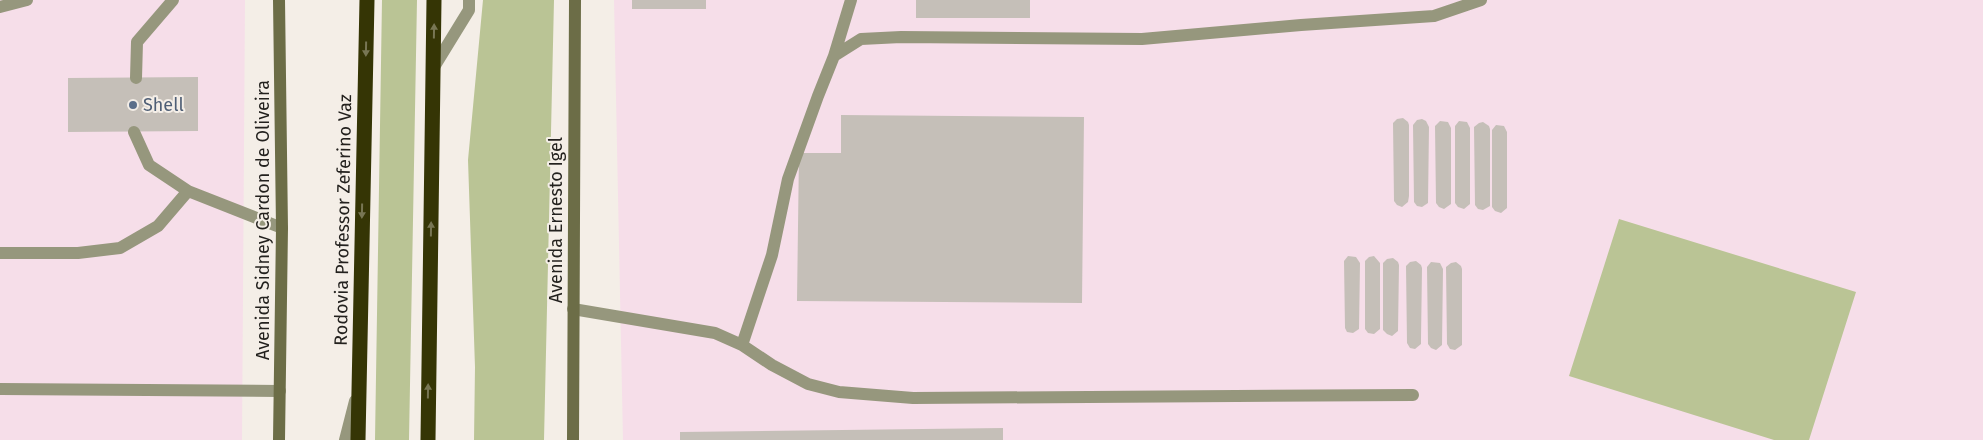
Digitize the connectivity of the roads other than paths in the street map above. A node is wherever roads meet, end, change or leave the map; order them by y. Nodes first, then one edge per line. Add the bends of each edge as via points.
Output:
1 (27, 0) edge
2 (172, 0) edge
3 (279, 0) edge
4 (367, 0) edge
5 (434, 0) edge
6 (469, 0) edge
7 (575, 0) edge
8 (851, 0) edge
9 (1480, 0) edge
10 (0, 7) edge
11 (834, 56) junction
12 (434, 67) junction
13 (136, 78) dead end
14 (134, 132) dead end
15 (188, 191) junction
16 (282, 228) junction
17 (0, 254) edge
18 (573, 309) junction
19 (742, 345) junction
20 (359, 384) junction
21 (0, 389) edge
22 (280, 391) junction
23 (1414, 394) dead end
24 (279, 440) edge
25 (345, 440) edge
26 (358, 440) edge
27 (428, 440) edge
28 (573, 440) edge

1 - 10 lane
2 - 13 lane via 137,42
3 - 16 street, Avenida Sidney Cardon de Oliveira
4 -> 20 highway, Rodovia Professor Zeferino Vaz
12 -> 5 highway
6 - 12 lane via 469,10
7 - 18 street, Avenida Ernesto Igel
8 - 11 lane
9 - 11 lane via 1434,16 1142,39 861,39
11 - 19 lane via 788,179 772,255
27 -> 12 highway
14 - 15 lane via 149,165
15 - 16 lane
15 - 17 lane via 158,226 120,248 78,253
16 - 22 street, Avenida Sidney Cardon de Oliveira
18 - 19 lane via 715,333
18 - 28 street, Avenida Ernesto Igel
19 - 23 lane via 808,384 839,392 913,398
20 - 25 lane
20 - 26 highway, Rodovia Professor Zeferino Vaz
21 - 22 lane
22 - 24 street, Avenida Sidney Cardon de Oliveira

